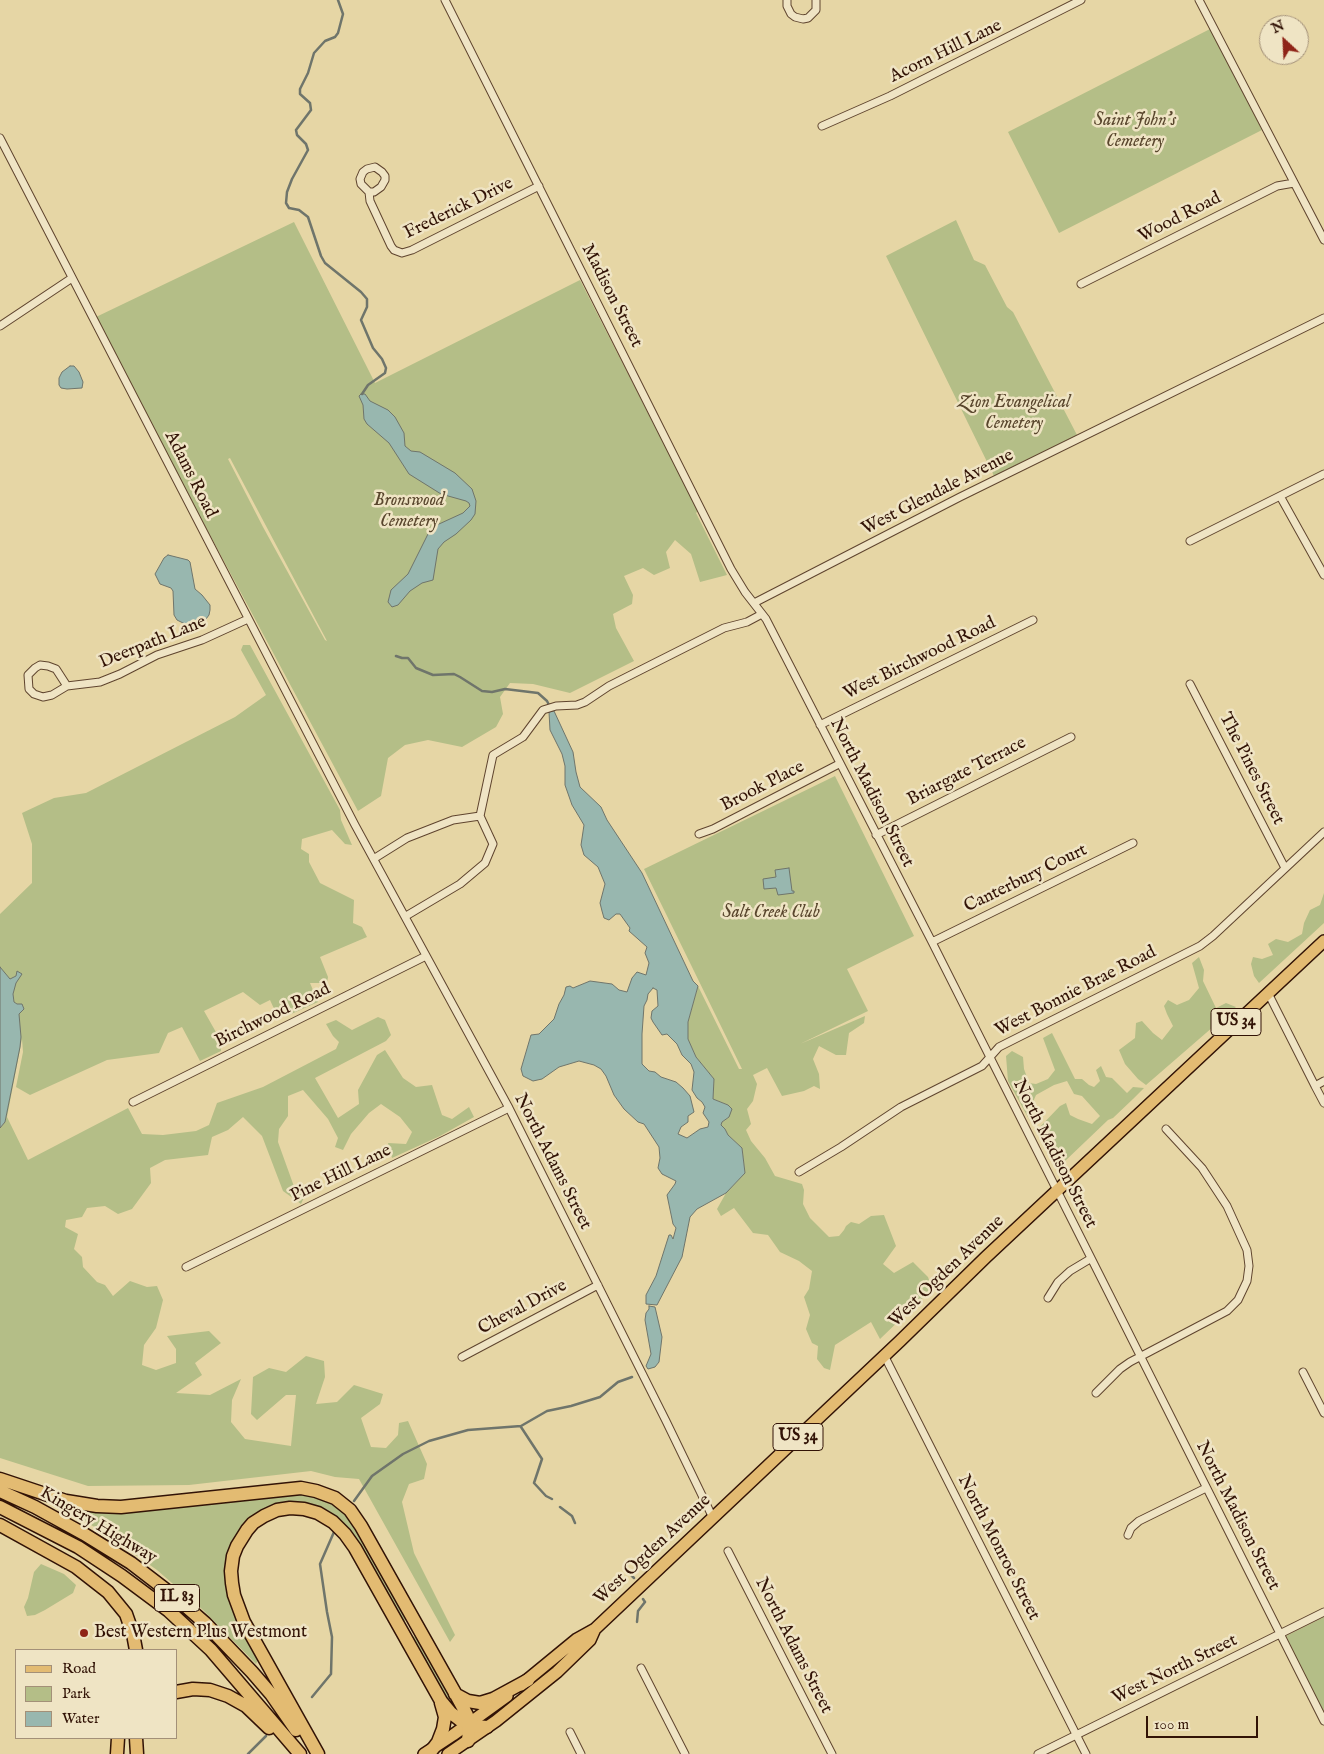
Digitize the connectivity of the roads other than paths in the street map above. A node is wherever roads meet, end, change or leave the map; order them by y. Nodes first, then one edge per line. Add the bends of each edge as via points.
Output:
1 (445, 0) edge
2 (787, 0) edge
3 (816, 0) edge
4 (1080, 0) edge
5 (1199, 0) edge
6 (822, 126) dead end
7 (0, 138) edge
8 (1294, 183) junction
9 (539, 186) junction
10 (369, 192) dead end
11 (1324, 240) edge
12 (72, 278) junction
13 (1081, 284) dead end
14 (1324, 318) edge
15 (0, 326) edge
16 (1324, 474) edge
17 (1280, 496) junction
18 (1190, 541) dead end
19 (1324, 574) edge
20 (754, 603) junction
21 (762, 614) junction
22 (248, 619) junction
23 (1033, 620) dead end
24 (1190, 684) dead end
25 (67, 686) junction
26 (820, 725) junction
27 (1071, 737) dead end
28 (839, 764) junction
29 (480, 816) junction
30 (355, 825) joint
31 (1324, 832) edge
32 (699, 834) dead end
33 (876, 835) junction
34 (1133, 842) dead end
35 (375, 858) junction
36 (1286, 868) junction
37 (406, 916) junction
38 (1324, 941) edge
39 (932, 942) junction
40 (426, 956) junction
41 (1268, 993) junction
42 (989, 1058) junction
43 (1324, 1081) edge
44 (1315, 1086) junction
45 (133, 1102) dead end
46 (1324, 1103) edge
47 (509, 1108) junction
48 (1166, 1129) dead end
49 (799, 1172) dead end
50 (1058, 1191) junction
51 (1090, 1259) junction
52 (186, 1268) dead end
53 (598, 1285) junction
54 (1048, 1298) dead end
55 (884, 1355) junction
56 (1139, 1356) junction
57 (462, 1357) dead end
58 (1303, 1372) dead end
59 (1096, 1393) dead end
60 (1324, 1413) edge
61 (0, 1478) edge
62 (1206, 1488) junction
63 (0, 1491) edge
64 (0, 1507) edge
65 (713, 1518) junction
66 (0, 1525) edge
67 (1128, 1536) dead end
68 (728, 1551) dead end
69 (1324, 1612) edge
70 (595, 1629) junction
71 (1280, 1634) junction
72 (136, 1649) edge
73 (641, 1668) dead end
74 (528, 1680) junction
75 (178, 1692) edge
76 (455, 1693) junction
77 (440, 1700) junction
78 (1324, 1721) edge
79 (469, 1724) junction
80 (487, 1727) junction
81 (570, 1732) dead end
82 (1076, 1735) junction
83 (118, 1739) edge
84 (136, 1739) edge
85 (468, 1741) junction
86 (428, 1752) edge
87 (117, 1754) edge
88 (137, 1754) edge
89 (290, 1754) edge
90 (300, 1754) edge
91 (314, 1754) edge
92 (318, 1754) edge
93 (448, 1754) edge
94 (581, 1754) edge
95 (685, 1754) edge
96 (832, 1754) edge
97 (1038, 1754) edge
98 (1086, 1754) edge

1 - 9 street, Madison Street
2 - 3 street via 786,6 791,14 803,19 816,10
4 - 6 street, Acorn Hill Lane via 898,92
5 - 8 street
7 - 12 street, Adams Road
8 - 11 street
8 - 13 street, Wood Road via 1277,186
9 - 10 street, Frederick Drive via 402,253 391,246
9 - 20 street, Madison Street via 731,569
12 - 15 street
12 - 22 street, Adams Road
14 - 20 street, West Glendale Avenue via 960,497
16 - 17 street
17 - 18 street
17 - 19 street
20 - 21 street, North Madison Street
21 - 26 street, North Madison Street
21 - 29 street via 748,622 724,628 608,686 585,702 543,710 523,737 493,755
22 - 25 street, Deerpath Lane via 202,640 157,654 100,682
22 - 30 street, Adams Road
23 - 26 street, West Birchwood Road
24 - 36 street, The Pines Street
25 - 25 street, Deerpath Lane via 43,697 29,689 28,675 40,665 48,666 56,669
26 - 28 street, North Madison Street
27 - 33 street, Briargate Terrace
28 - 32 street, Brook Place
28 - 33 street, North Madison Street
29 - 35 street via 453,820 407,838
29 - 37 street via 493,844 485,863 460,884
30 - 35 street, North Adams Street
31 - 36 street, West Bonnie Brae Road
33 - 39 street, North Madison Street
34 - 39 street, Canterbury Court
35 - 37 street, North Adams Street
36 - 42 street, West Bonnie Brae Road via 1206,942 999,1047
37 - 40 street, North Adams Street
38 - 41 main road, West Ogden Avenue / US 34
39 - 42 street, North Madison Street
40 - 45 street, Birchwood Road
40 - 47 street, North Adams Street
41 - 44 street
41 - 50 main road, West Ogden Avenue / US 34
42 - 49 street, West Bonnie Brae Road via 982,1066 901,1107
42 - 50 street, North Madison Street
43 - 44 street
44 - 46 street
47 - 52 street, Pine Hill Lane
47 - 53 street, North Adams Street
48 - 56 street via 1202,1168 1226,1206 1247,1250 1249,1273 1242,1295 1234,1306
50 - 51 street, North Madison Street
50 - 55 main road, West Ogden Avenue / US 34
51 - 54 street via 1058,1282
51 - 56 street, North Madison Street
53 - 57 street, Cheval Drive
53 - 65 street, North Adams Street
55 - 65 main road, West Ogden Avenue / US 34
55 - 82 street, North Monroe Street
56 - 59 street via 1120,1369
56 - 62 street, North Madison Street
58 - 60 street
61 - 76 highway via 66,1501 97,1506 120,1507 301,1488 335,1498 350,1510 361,1526
62 - 67 street via 1139,1521
62 - 71 street, North Madison Street
63 - 91 highway, Kingery Highway / IL 83 via 84,1534 174,1596 206,1623 252,1672
64 - 90 highway, Kingery Highway / IL 83 via 78,1547 169,1611 211,1650
65 - 70 main road, West Ogden Avenue / US 34
66 - 72 highway via 76,1567 108,1592 126,1614
68 - 96 street, North Adams Street
69 - 71 street, West North Street
70 - 74 main road, West Ogden Avenue / US 34 via 577,1639
70 - 80 main road, West Ogden Avenue / US 34 via 590,1640 557,1672
71 - 78 street, North Madison Street
71 - 82 street, West North Street
73 - 95 street
74 - 76 highway via 480,1703 468,1701
74 - 79 main road, West Ogden Avenue / US 34
75 - 89 highway via 210,1690 246,1706
76 - 79 highway
77 - 79 highway via 456,1718
77 - 86 highway via 445,1717 443,1729 438,1742
77 - 92 highway via 345,1534 333,1522 304,1509 284,1509 264,1516 253,1523 236,1546 231,1571 234,1595 253,1641
79 - 80 highway
79 - 85 highway
79 - 86 main road, West Ogden Avenue / US 34
80 - 85 main road, West Ogden Avenue / US 34
81 - 94 street
82 - 97 street, West North Street
82 - 98 street, North Monroe Street
83 - 87 highway
84 - 88 highway
85 - 93 main road, West Ogden Avenue / US 34

